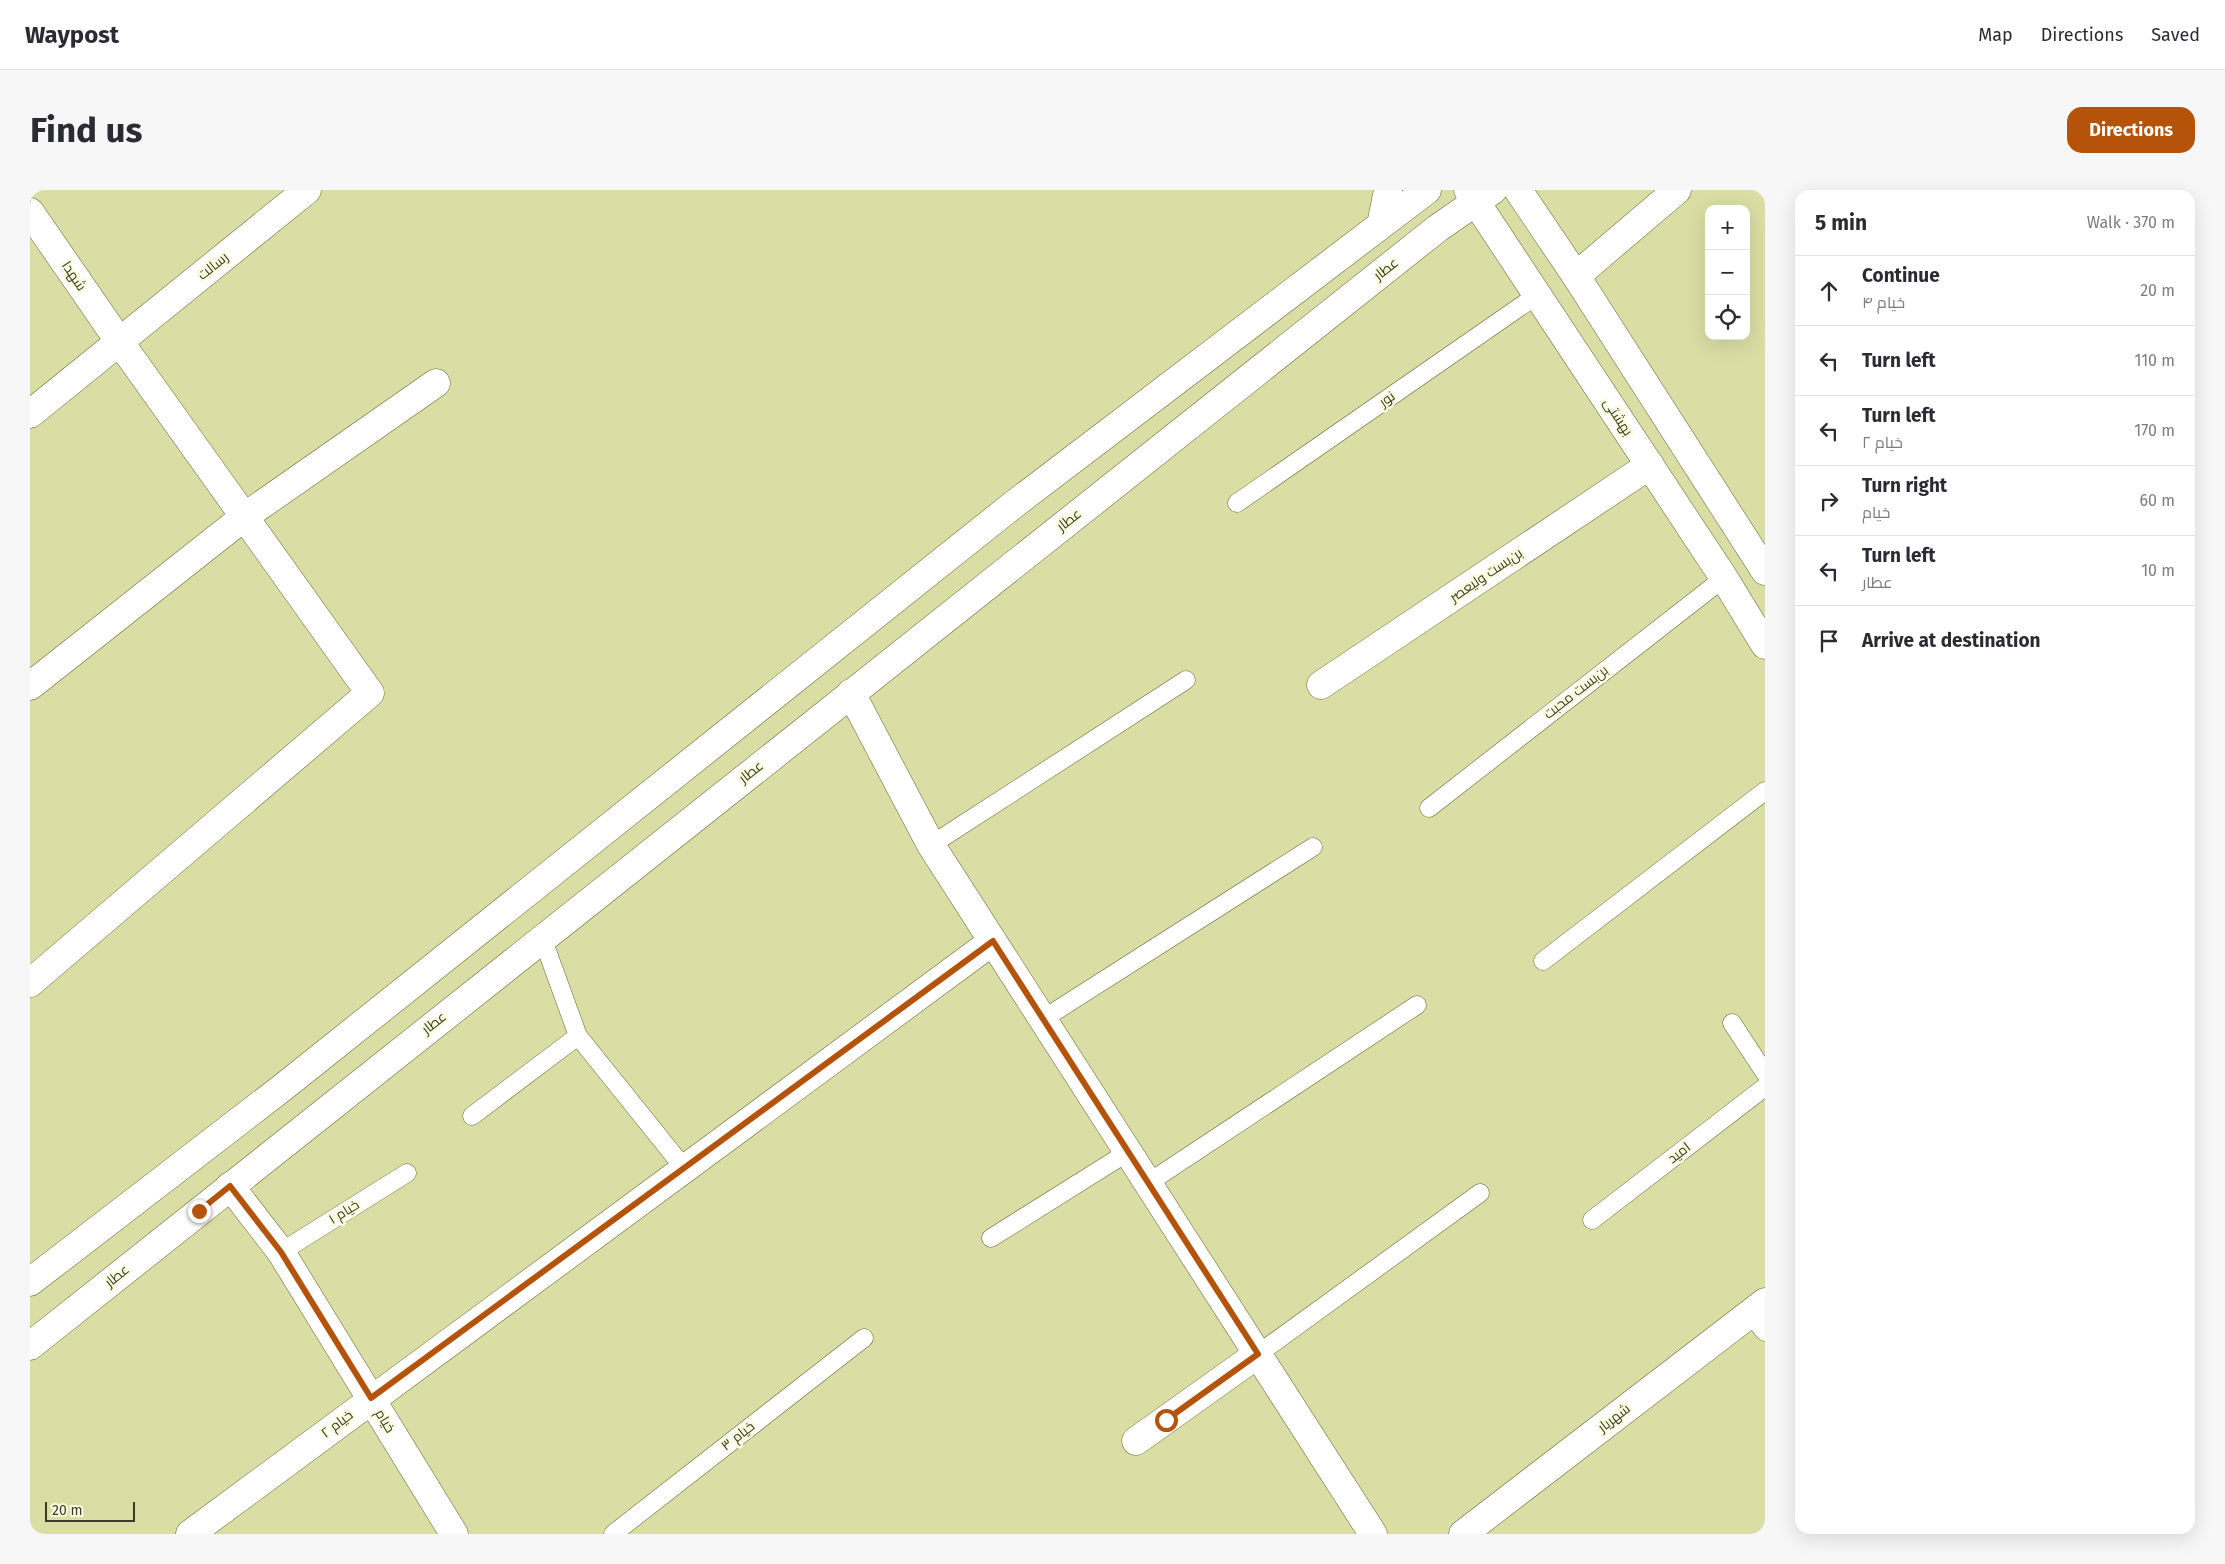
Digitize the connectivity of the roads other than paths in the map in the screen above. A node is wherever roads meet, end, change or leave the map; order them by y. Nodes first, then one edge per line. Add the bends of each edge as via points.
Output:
1 (307, 190) edge
2 (1388, 190) edge
3 (1427, 190) edge
4 (1518, 190) edge
5 (1677, 190) edge
6 (1479, 194) edge
7 (30, 212) edge
8 (1381, 225) junction
9 (1346, 253) junction
10 (1576, 276) junction
11 (1369, 282) junction
12 (1538, 295) junction
13 (119, 341) junction
14 (436, 383) dead end
15 (30, 414) edge
16 (1650, 465) junction
17 (1237, 503) dead end
18 (244, 517) junction
19 (1765, 571) edge
20 (1724, 578) junction
21 (1765, 645) edge
22 (1186, 680) dead end
23 (1321, 685) dead end
24 (30, 686) edge
25 (851, 693) junction
26 (1765, 791) edge
27 (1429, 808) dead end
28 (931, 845) junction
29 (1313, 847) dead end
30 (542, 937) junction
31 (993, 941) junction
32 (1543, 961) dead end
33 (30, 983) edge
34 (1417, 1005) dead end
35 (1043, 1019) junction
36 (1732, 1023) dead end
37 (578, 1036) junction
38 (1765, 1073) edge
39 (1765, 1087) edge
40 (472, 1116) dead end
41 (1128, 1152) junction
42 (684, 1168) junction
43 (407, 1173) dead end
44 (1148, 1183) junction
45 (230, 1186) junction
46 (1480, 1193) dead end
47 (1592, 1220) dead end
48 (991, 1238) dead end
49 (281, 1252) junction
50 (30, 1282) edge
51 (1760, 1316) edge
52 (864, 1338) dead end
53 (30, 1346) edge
54 (1258, 1354) junction
55 (371, 1398) junction
56 (1136, 1442) dead end
57 (190, 1534) edge
58 (454, 1534) edge
59 (612, 1534) edge
60 (1373, 1534) edge
61 (1463, 1534) edge

1 - 13 street, رسالت
2 - 8 street
3 - 8 street
4 - 10 street
5 - 10 street
6 - 11 street, عطار
6 - 12 street, بهشتی
7 - 13 street, شهدا
8 - 9 street
9 - 11 street
9 - 50 street via 1013,505 282,1088
10 - 19 street
11 - 25 street, عطار
12 - 16 street, بهشتی
12 - 17 lane, نور
13 - 15 street, رسالت
13 - 18 street, شهدا
14 - 18 street
16 - 20 street, بهشتی
16 - 23 street, بن‌بست ولیعصر
18 - 24 street
18 - 33 street, شهدا via 370,693
20 - 21 street, بهشتی
20 - 27 lane, بن‌بست محبت
22 - 28 lane
25 - 28 street
25 - 30 street, عطار
26 - 32 lane
28 - 31 street
29 - 35 lane
30 - 37 lane
30 - 45 street, عطار
31 - 35 street
31 - 42 street, خیام ۲
34 - 44 lane
35 - 41 street
36 - 38 lane
37 - 40 lane
37 - 42 lane
39 - 47 lane, امید
41 - 44 street
41 - 48 lane
42 - 55 street, خیام ۲
43 - 49 lane, خیام ۱
44 - 54 street
45 - 49 street, خیام
45 - 53 street, عطار
46 - 54 lane
49 - 55 street, خیام
51 - 61 street, شهریار
52 - 59 lane, خیام ۳
54 - 56 street
54 - 60 street
55 - 57 street, خیام ۲
55 - 58 street, خیام

